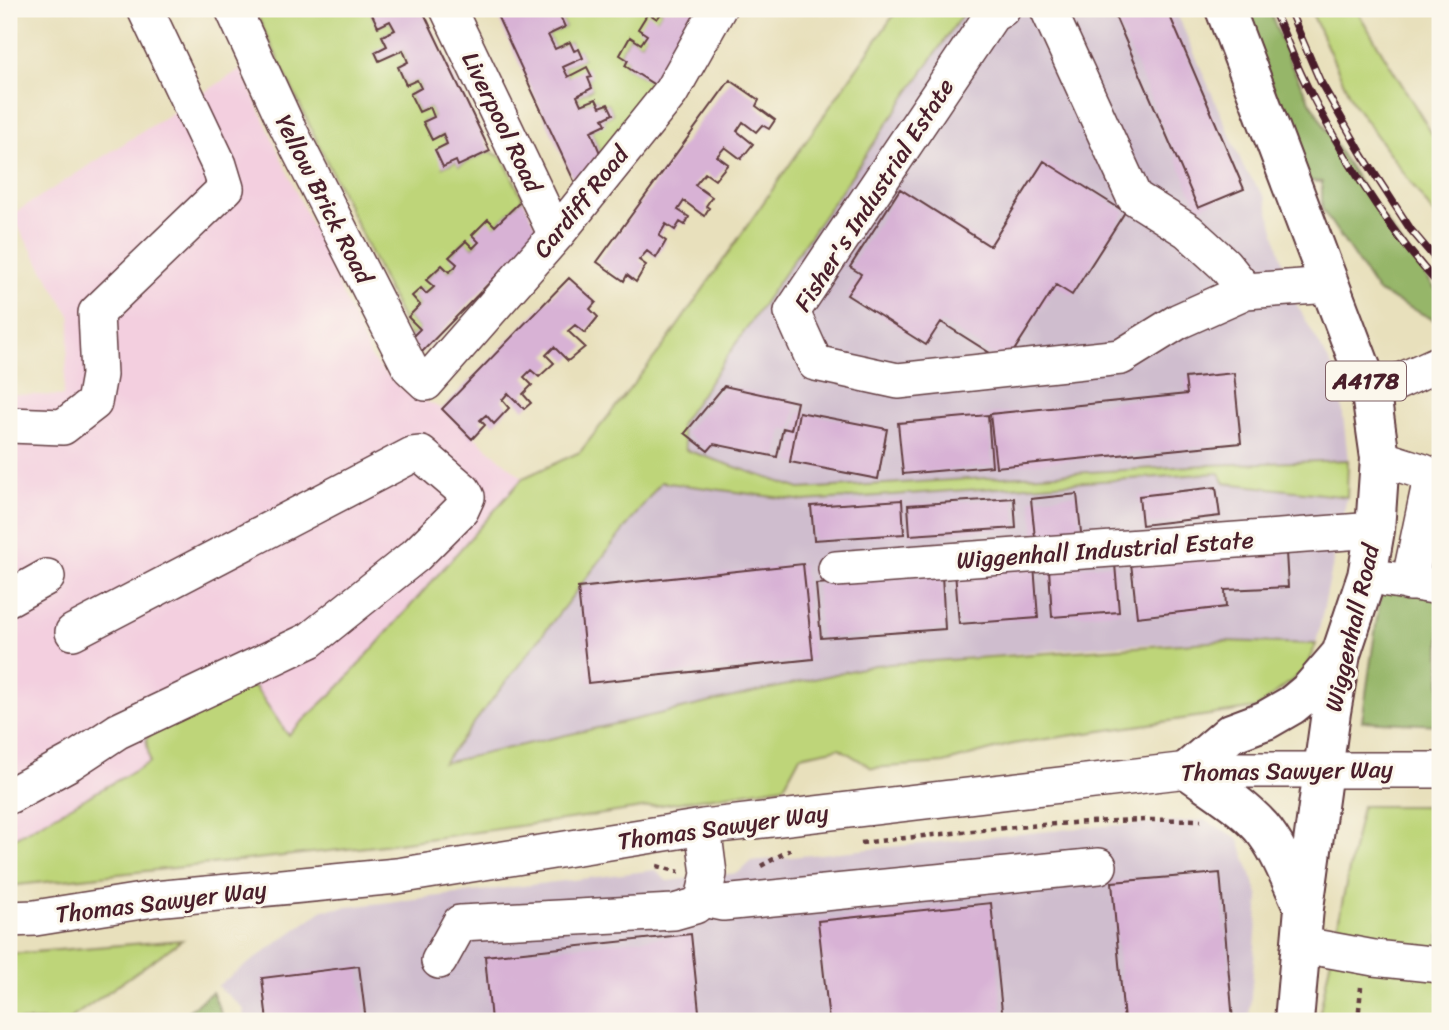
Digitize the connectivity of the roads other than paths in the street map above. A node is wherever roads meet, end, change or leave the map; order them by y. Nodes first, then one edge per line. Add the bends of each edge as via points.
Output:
1 (145, 9) edge
2 (233, 9) edge
3 (448, 9) edge
4 (718, 9) edge
5 (1002, 9) edge
6 (1048, 9) edge
7 (1225, 9) edge
8 (556, 235) junction
9 (1330, 285) junction
10 (1246, 291) junction
11 (1440, 363) edge
12 (426, 383) joint
13 (1371, 394) junction
14 (9, 425) edge
15 (1380, 458) junction
16 (1375, 530) junction
17 (836, 569) dead end
18 (1367, 576) junction
19 (47, 577) dead end
20 (1425, 585) edge
21 (9, 598) edge
22 (73, 632) dead end
23 (1341, 654) junction
24 (1188, 770) junction
25 (1440, 770) edge
26 (1323, 771) junction
27 (9, 796) edge
28 (703, 827) junction
29 (1099, 866) dead end
30 (703, 899) junction
31 (9, 919) edge
32 (1304, 927) junction
33 (439, 961) dead end
34 (1440, 965) edge
35 (1294, 1021) edge

1 - 14 street via 226,188 96,313 99,375 94,403 63,427
2 - 12 street, Yellow Brick Road via 410,368
3 - 8 street, Liverpool Road
4 - 8 street, Cardiff Road via 671,92
5 - 10 street, Fisher's Industrial Estate via 992,15 792,313 816,363 898,381 1121,357 1179,321
6 - 10 street via 1134,197 1188,231
7 - 9 main road, Wiggenhall Road / A4178
8 - 12 street, Cardiff Road
9 - 10 street, Fisher's Industrial Estate
9 - 13 main road, Wiggenhall Road / A4178
11 - 13 street
13 - 15 main road, Wiggenhall Road / A4178
15 - 16 main road, Wiggenhall Road / A4178
15 - 20 street via 1424,472 1428,480
16 - 17 street, Wiggenhall Industrial Estate
16 - 18 main road, Wiggenhall Road / A4178
18 - 20 street
18 - 23 main road, Wiggenhall Road / A4178
19 - 21 street
22 - 27 street via 412,455 421,454 467,497 461,510 416,555 310,640 118,731
23 - 24 main road via 1292,705 1231,733
23 - 26 main road, Wiggenhall Road / A4178
24 - 26 street, Thomas Sawyer Way
24 - 28 street, Thomas Sawyer Way
24 - 32 main road via 1236,803 1273,844
25 - 26 street, Thomas Sawyer Way
26 - 32 main road, Wiggenhall Road / A4178
28 - 30 street via 709,874
28 - 31 street, Thomas Sawyer Way via 397,876 154,899
29 - 30 street via 763,900 723,903
30 - 33 street via 674,912 460,923
32 - 34 street via 1374,958
32 - 35 main road, Wiggenhall Road / A4178

